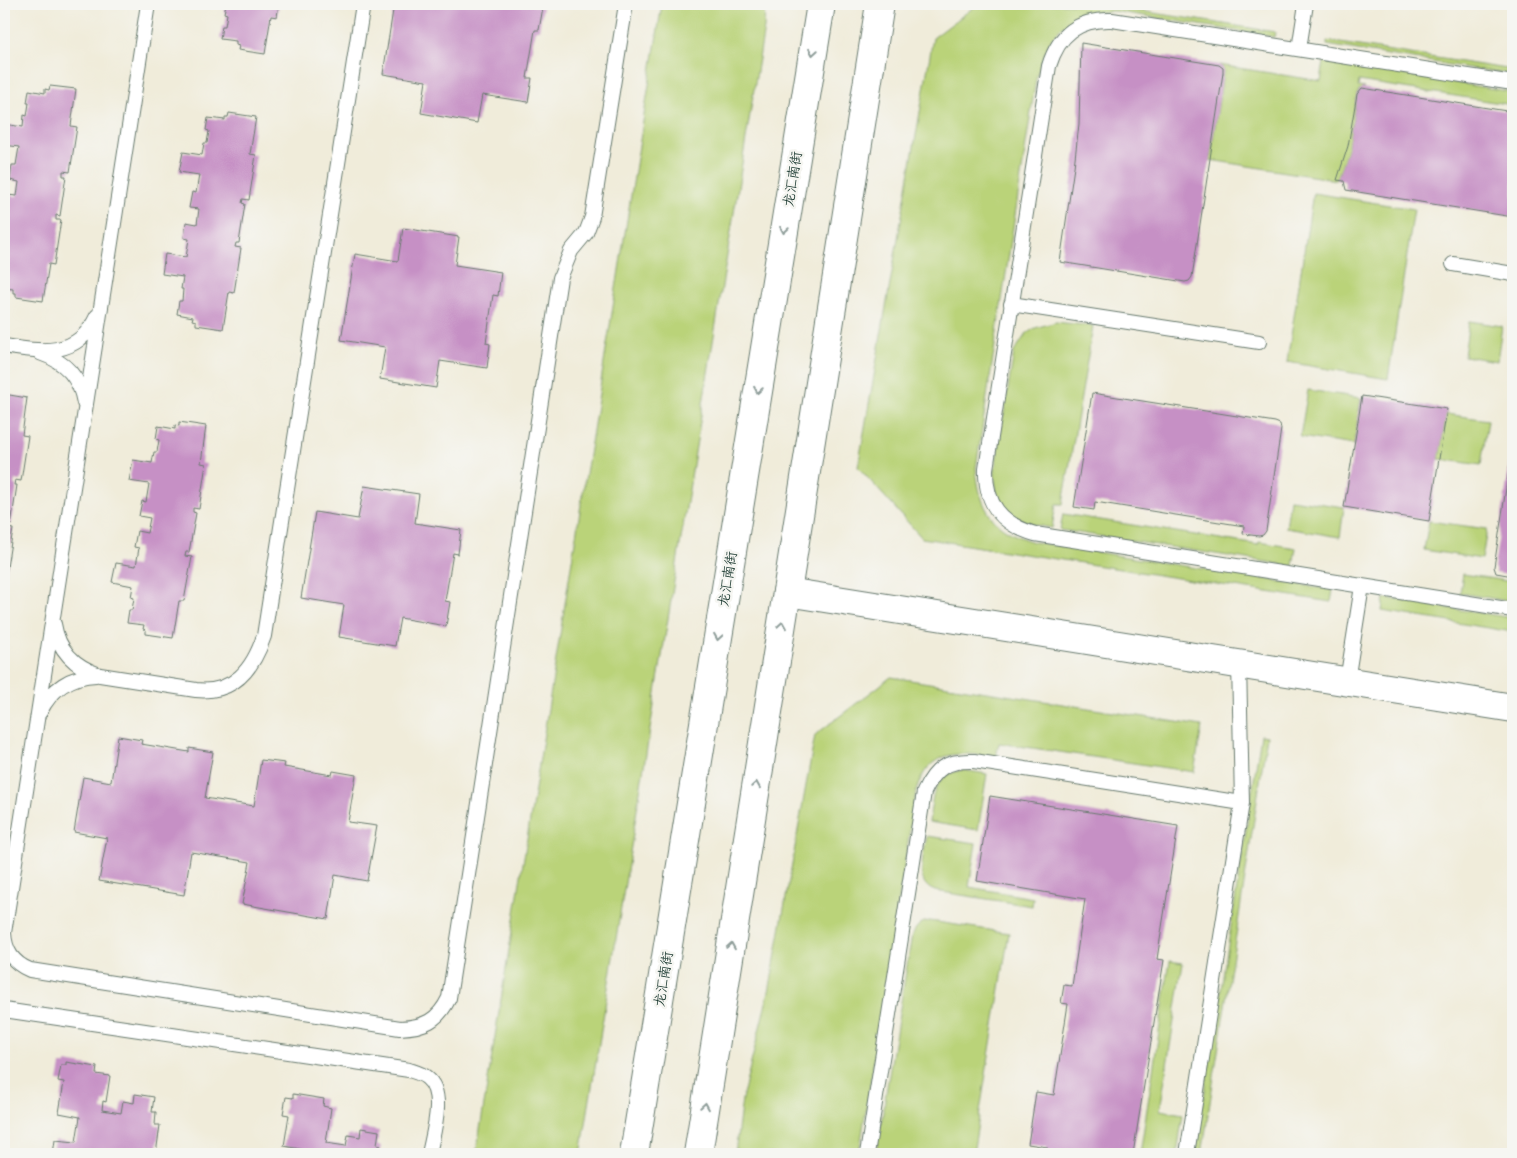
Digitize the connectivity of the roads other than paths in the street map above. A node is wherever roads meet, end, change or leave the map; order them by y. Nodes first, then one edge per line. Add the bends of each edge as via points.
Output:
1 (148, 4) edge
2 (363, 4) edge
3 (626, 4) edge
4 (821, 4) edge
5 (880, 4) edge
6 (1306, 4) edge
7 (1299, 49) junction
8 (1513, 84) edge
9 (1453, 264) dead end
10 (1513, 274) edge
11 (1011, 304) junction
12 (100, 309) junction
13 (1260, 342) dead end
14 (4, 346) edge
15 (37, 352) junction
16 (85, 411) junction
17 (1362, 586) junction
18 (787, 592) junction
19 (1513, 610) edge
20 (53, 613) junction
21 (1239, 664) junction
22 (100, 675) junction
23 (1347, 681) junction
24 (1513, 708) edge
25 (36, 721) junction
26 (1242, 803) junction
27 (4, 1010) edge
28 (429, 1154) edge
29 (634, 1154) edge
30 (698, 1154) edge
31 (868, 1154) edge
32 (1187, 1154) edge

1 - 12 lane
2 - 22 lane via 264,636 258,652 249,669 236,680 206,691
3 - 25 lane via 592,217 586,233 571,251 560,278 449,998 444,1009 425,1024 400,1028 20,966 8,951 4,933
4 -> 29 main road, 龙汇南街
5 - 18 main road
6 - 7 lane
7 - 8 lane
7 - 11 lane via 1112,20 1088,21 1069,33 1053,51 1049,66
9 - 10 lane
11 - 13 lane
11 - 17 lane via 986,469 988,496 1003,518 1035,534
12 - 15 lane via 93,325 72,344
12 - 16 lane
14 - 15 lane
15 - 16 lane via 50,356 70,370 82,391
16 - 20 lane
17 - 19 lane
17 - 23 lane
18 - 21 main road
30 -> 18 main road
20 - 22 lane via 62,648 77,665
20 - 25 lane
21 - 23 main road
21 - 26 lane
22 - 25 lane via 77,678 58,689 50,695
23 - 24 main road
26 - 31 lane via 974,761 949,763 938,770 924,792
26 - 32 lane
27 - 28 lane via 409,1070 426,1077 434,1085 438,1104

